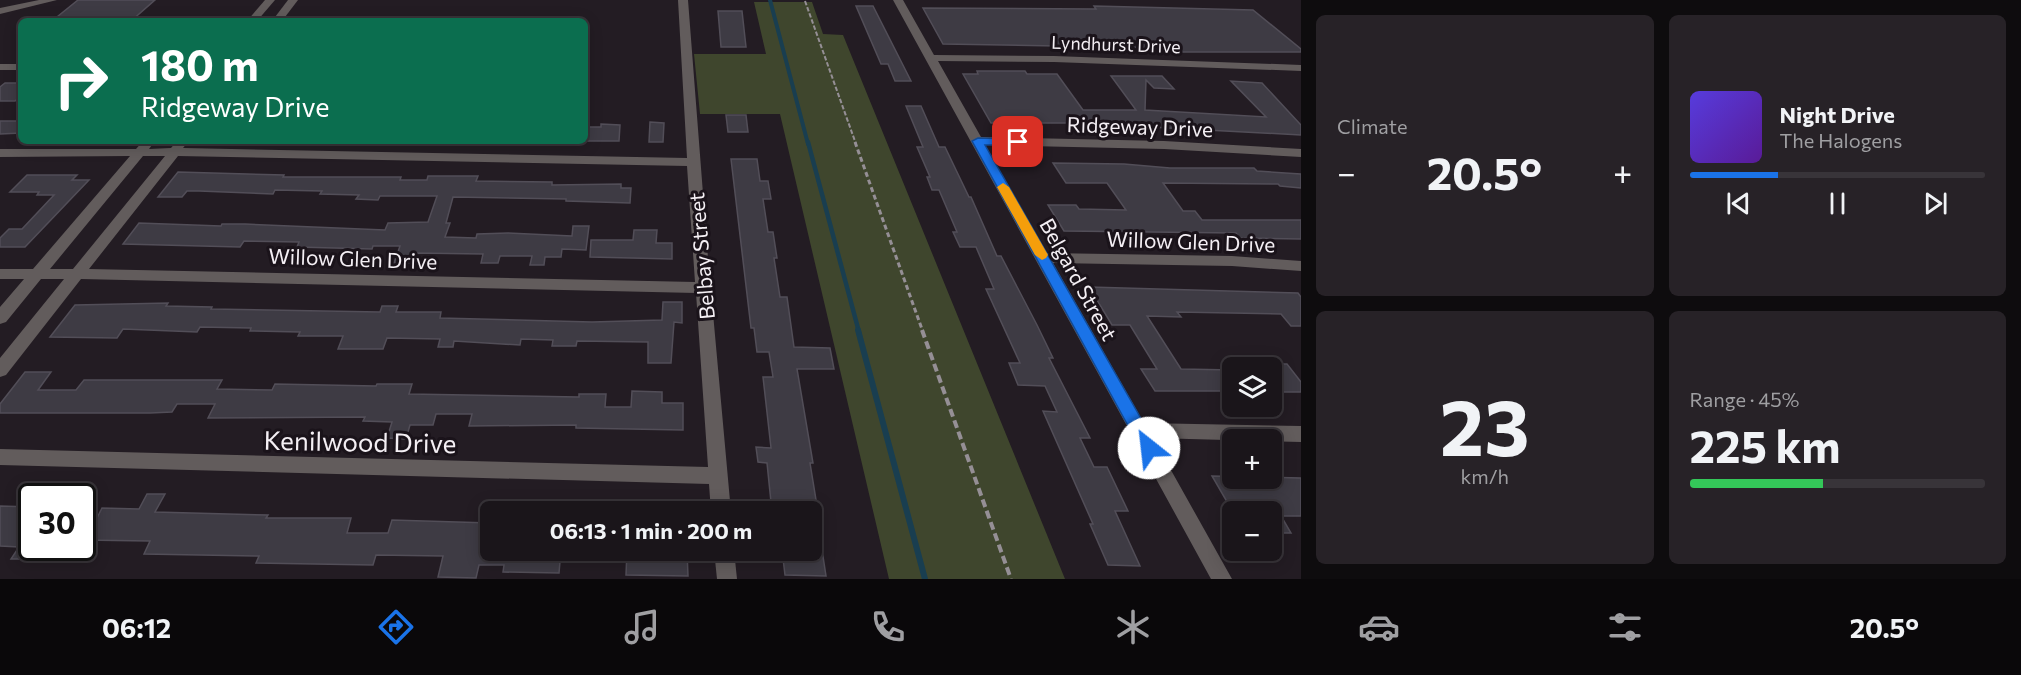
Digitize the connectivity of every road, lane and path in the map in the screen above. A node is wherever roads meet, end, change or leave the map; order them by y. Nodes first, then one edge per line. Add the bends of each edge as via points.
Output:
1 (52, 0) edge
2 (270, 0) edge
3 (294, 0) edge
4 (683, 0) edge
5 (898, 0) edge
6 (805, 1) edge
7 (0, 11) edge
8 (255, 18) edge
9 (279, 18) edge
10 (929, 58) junction
11 (0, 67) edge
12 (18, 67) edge
13 (1301, 68) edge
14 (978, 141) junction
15 (145, 146) edge
16 (178, 147) edge
17 (0, 153) edge
18 (1301, 153) edge
19 (693, 162) junction
20 (1043, 258) junction
21 (1301, 266) edge
22 (0, 274) edge
23 (37, 274) junction
24 (77, 274) junction
25 (705, 288) junction
26 (0, 318) edge
27 (0, 370) edge
28 (1138, 430) junction
29 (1301, 434) edge
30 (0, 458) edge
31 (719, 476) junction
32 (721, 501) edge
33 (725, 561) edge
34 (727, 579) edge
35 (1011, 579) edge
36 (1222, 579) edge

1 - 7 street
2 - 8 street
3 - 9 street
4 - 19 street, Belbay Street
5 - 10 street, Belgard Street
6 - 35 path
10 - 13 street, Lyndhurst Drive
10 - 14 street, Belgard Street
11 - 12 street
14 - 18 street, Ridgeway Drive
14 - 20 street, Belgard Street
15 - 16 street
15 - 17 street
15 - 23 street
16 - 19 street
16 - 24 street
19 - 25 street, Belbay Street
20 - 21 street, Willow Glen Drive
20 - 28 street, Belgard Street
22 - 23 street, Willow Glen Drive
23 - 24 street, Willow Glen Drive
23 - 26 street
24 - 25 street, Willow Glen Drive
24 - 27 street
25 - 31 street, Belbay Street
28 - 29 street
28 - 36 street, Belgard Street
30 - 31 street, Kenilwood Drive
31 - 32 street, Belbay Street
33 - 34 street

